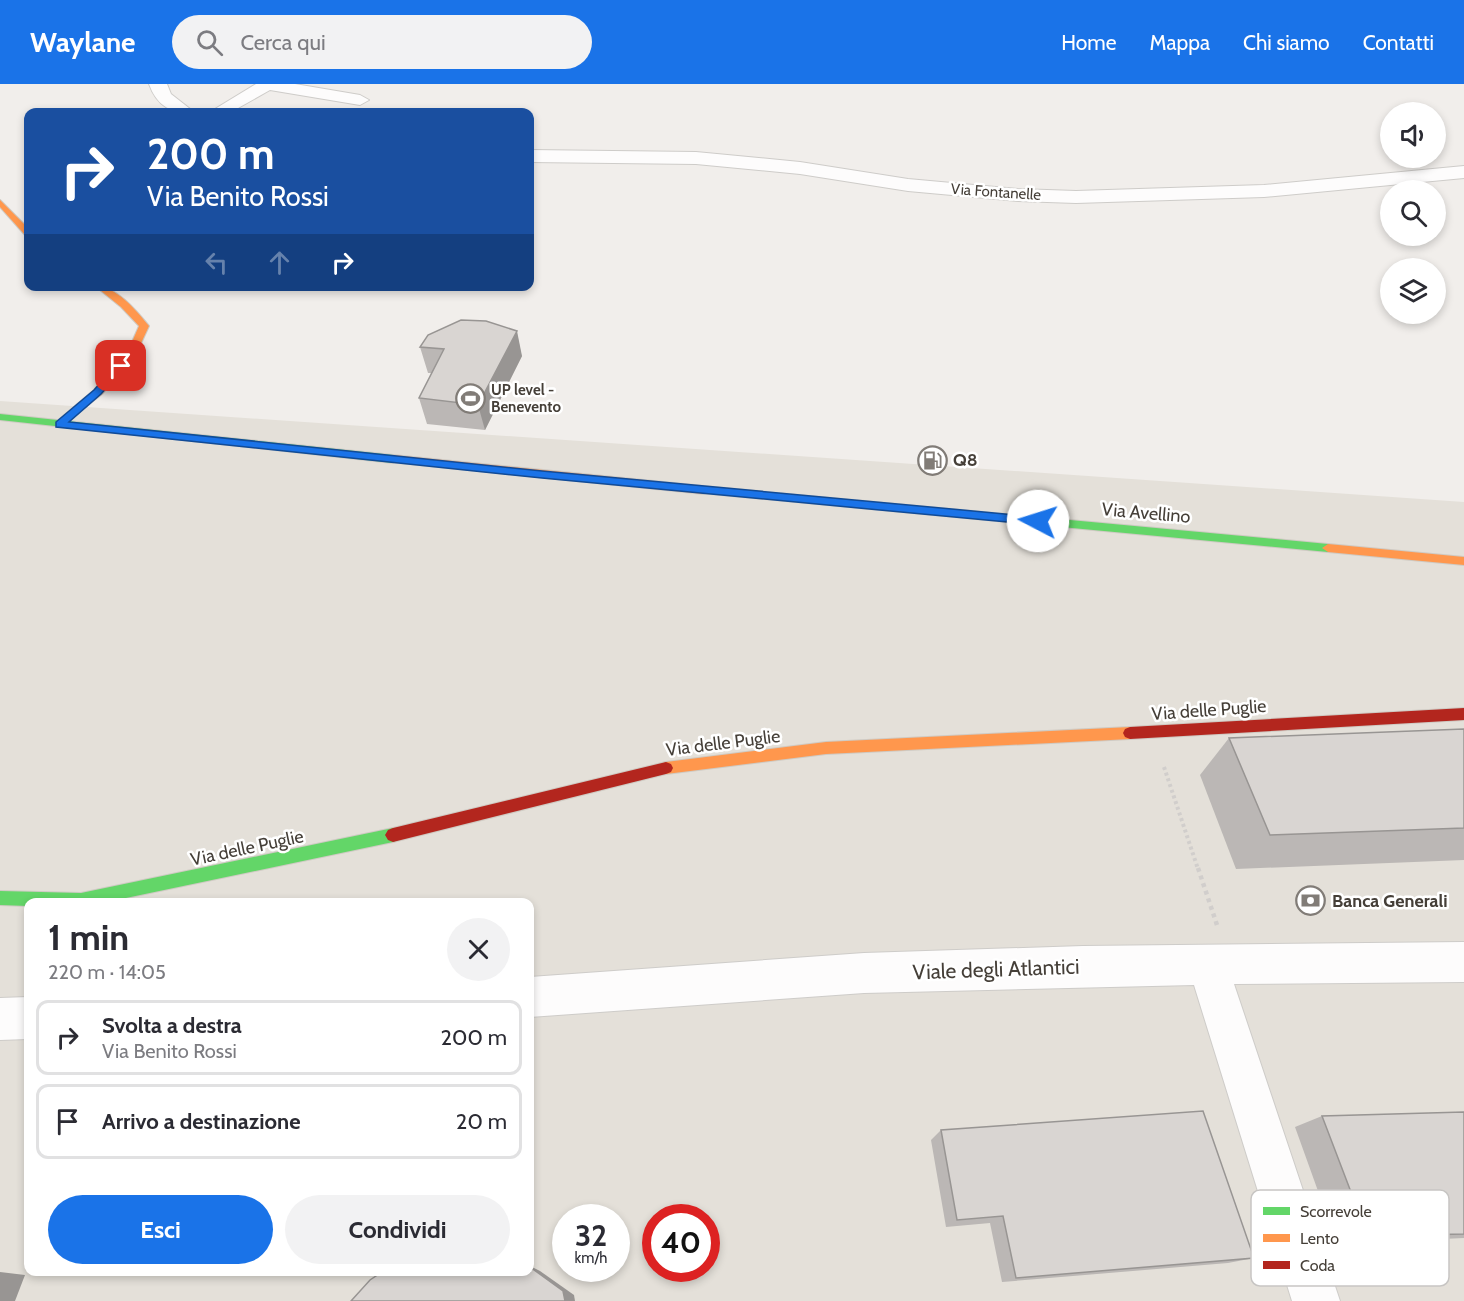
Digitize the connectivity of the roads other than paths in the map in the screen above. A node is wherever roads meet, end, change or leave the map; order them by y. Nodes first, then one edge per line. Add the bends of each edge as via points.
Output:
1 (158, 84) edge
2 (266, 85) edge
3 (360, 100) dead end
4 (179, 108) edge
5 (226, 108) edge
6 (534, 156) edge
7 (1464, 172) edge
8 (0, 202) edge
9 (24, 229) edge
10 (105, 291) edge
11 (0, 417) edge
12 (60, 424) junction
13 (1464, 561) edge
14 (1464, 714) edge
15 (0, 898) edge
16 (91, 898) edge
17 (24, 899) edge
18 (1464, 962) edge
19 (1219, 965) junction
20 (534, 997) edge
21 (24, 1018) edge
22 (0, 1019) edge
23 (1284, 1190) edge
24 (1312, 1286) edge
25 (1316, 1301) edge

1 - 4 street via 163,97
2 - 3 street
2 - 5 street
6 - 7 street, Via Fontanelle via 696,158 800,168 908,185 1076,197 1264,191
8 - 9 street
10 - 12 street via 144,326 133,352 98,392
11 - 12 street, Via Avellino
12 - 13 street, Via Avellino via 542,475
14 - 16 street, Via delle Puglie via 826,748 660,769 348,846
15 - 17 street, Via delle Puglie
18 - 19 street, Viale degli Atlantici
19 - 20 street, Viale degli Atlantici via 864,973
19 - 23 street
21 - 22 street
24 - 25 street

